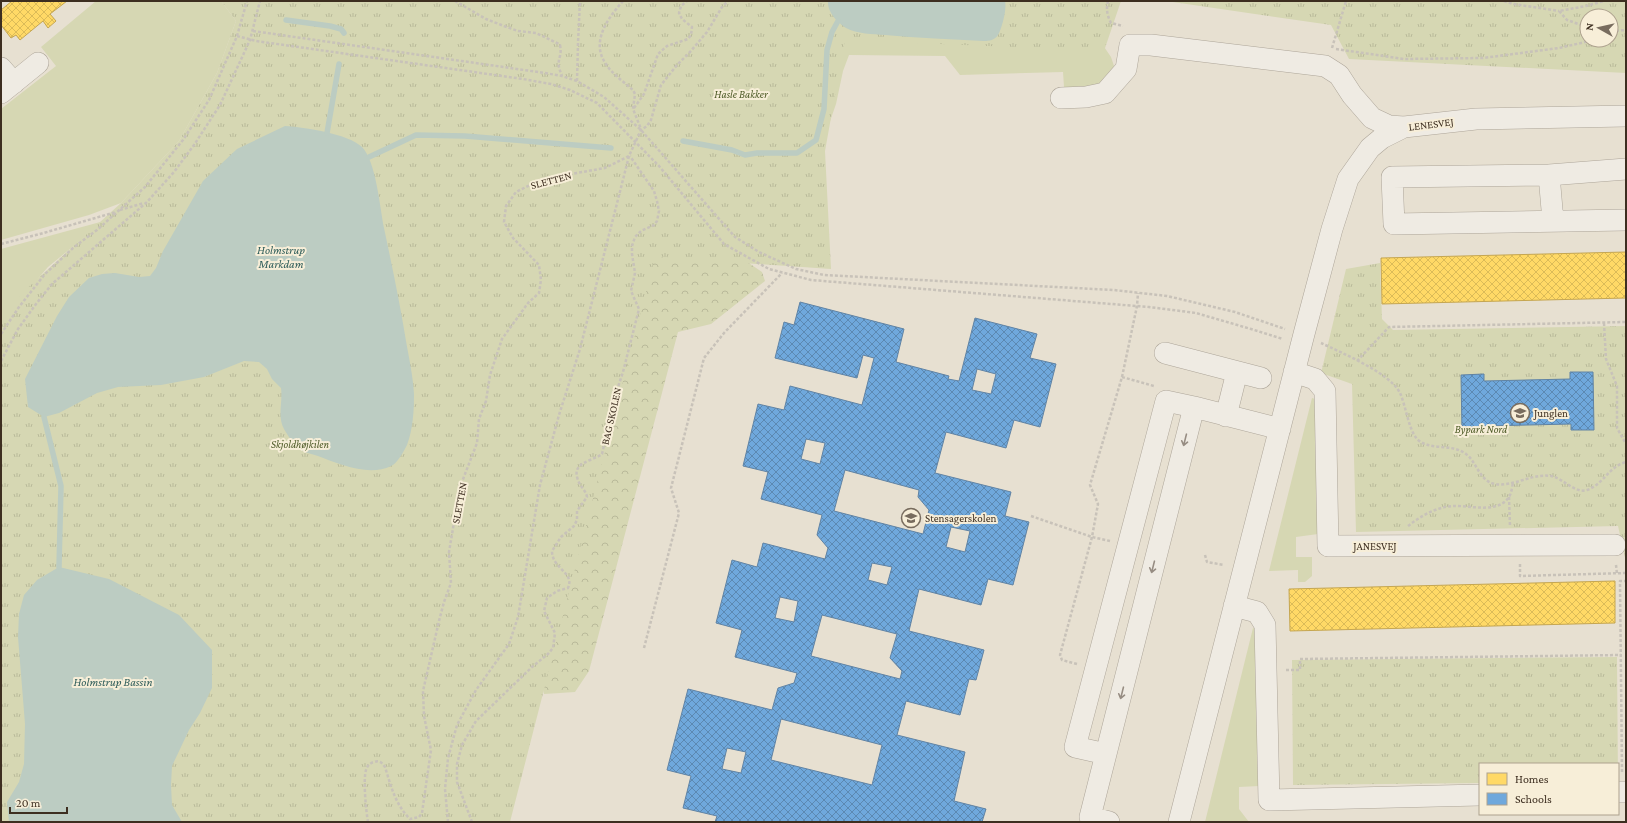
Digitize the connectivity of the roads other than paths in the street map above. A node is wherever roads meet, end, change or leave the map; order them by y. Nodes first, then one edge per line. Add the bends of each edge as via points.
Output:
1 (38, 62) dead end
2 (5, 81) edge
3 (1061, 98) dead end
4 (1626, 116) edge
5 (1404, 127) junction
6 (1626, 169) edge
7 (1549, 175) junction
8 (1626, 220) edge
9 (1553, 221) junction
10 (1165, 353) dead end
11 (1237, 372) junction
12 (1294, 372) junction
13 (1261, 378) dead end
14 (1194, 407) junction
15 (1226, 416) junction
16 (1280, 429) junction
17 (1615, 545) dead end
18 (1234, 606) junction
19 (1106, 754) junction
20 (1479, 795) edge
21 (1096, 820) edge
22 (1179, 822) edge

1 - 2 street
3 - 5 street via 1105,93 1126,69 1130,45 1329,57 1352,95 1372,118 1388,126
4 - 5 street, LENESVEJ via 1476,119
5 - 12 street, LENESVEJ via 1382,138 1370,148 1348,179
6 - 7 street
7 - 9 street
7 - 9 street via 1392,177 1394,224
8 - 9 street
10 - 11 street
11 - 13 street
11 - 15 street
12 - 16 street
12 - 17 street, JANESVEJ via 1315,379 1325,391 1328,546 1394,546 1515,538
14 - 15 street
14 -> 19 street
14 - 19 street via 1166,401 1075,746
15 - 16 street
16 - 18 street
18 - 20 street via 1257,612 1265,625 1269,800
18 - 22 street
19 - 21 street

